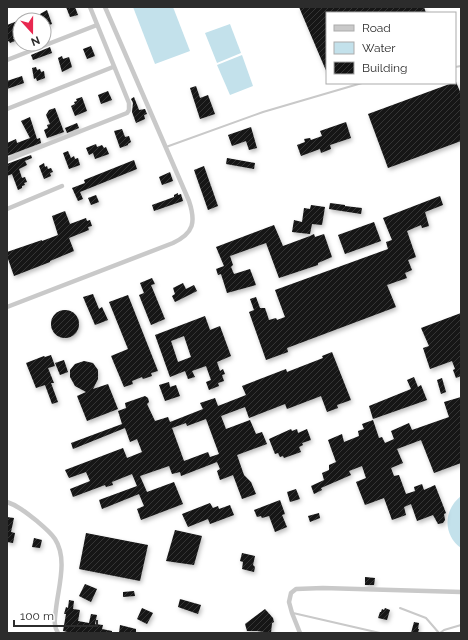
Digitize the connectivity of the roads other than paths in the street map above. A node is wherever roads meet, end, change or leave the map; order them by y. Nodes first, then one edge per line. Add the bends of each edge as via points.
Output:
1 (90, 7) edge
2 (105, 7) edge
3 (97, 25) junction
4 (7, 60) edge
5 (113, 67) junction
6 (359, 84) edge
7 (7, 109) edge
8 (166, 147) junction
9 (7, 160) edge
10 (62, 186) dead end
11 (7, 209) edge
12 (7, 308) edge
13 (7, 502) edge
14 (461, 592) edge
15 (400, 608) dead end
16 (292, 613) junction
17 (461, 625) edge
18 (58, 633) edge
19 (300, 633) edge
20 (380, 633) edge
21 (439, 633) edge

1 - 3 street
2 - 8 street
3 - 4 street
3 - 5 street
5 - 7 street
5 - 9 street via 128,103 127,113
6 - 8 lane via 263,112
8 - 12 street via 192,210 192,226 186,236
10 - 11 street
13 - 18 street via 22,509 37,521 58,545 61,564 54,623
14 - 16 street via 299,588 292,591 290,596
15 - 21 lane via 426,618
16 - 19 street
16 - 20 lane
17 - 21 lane

